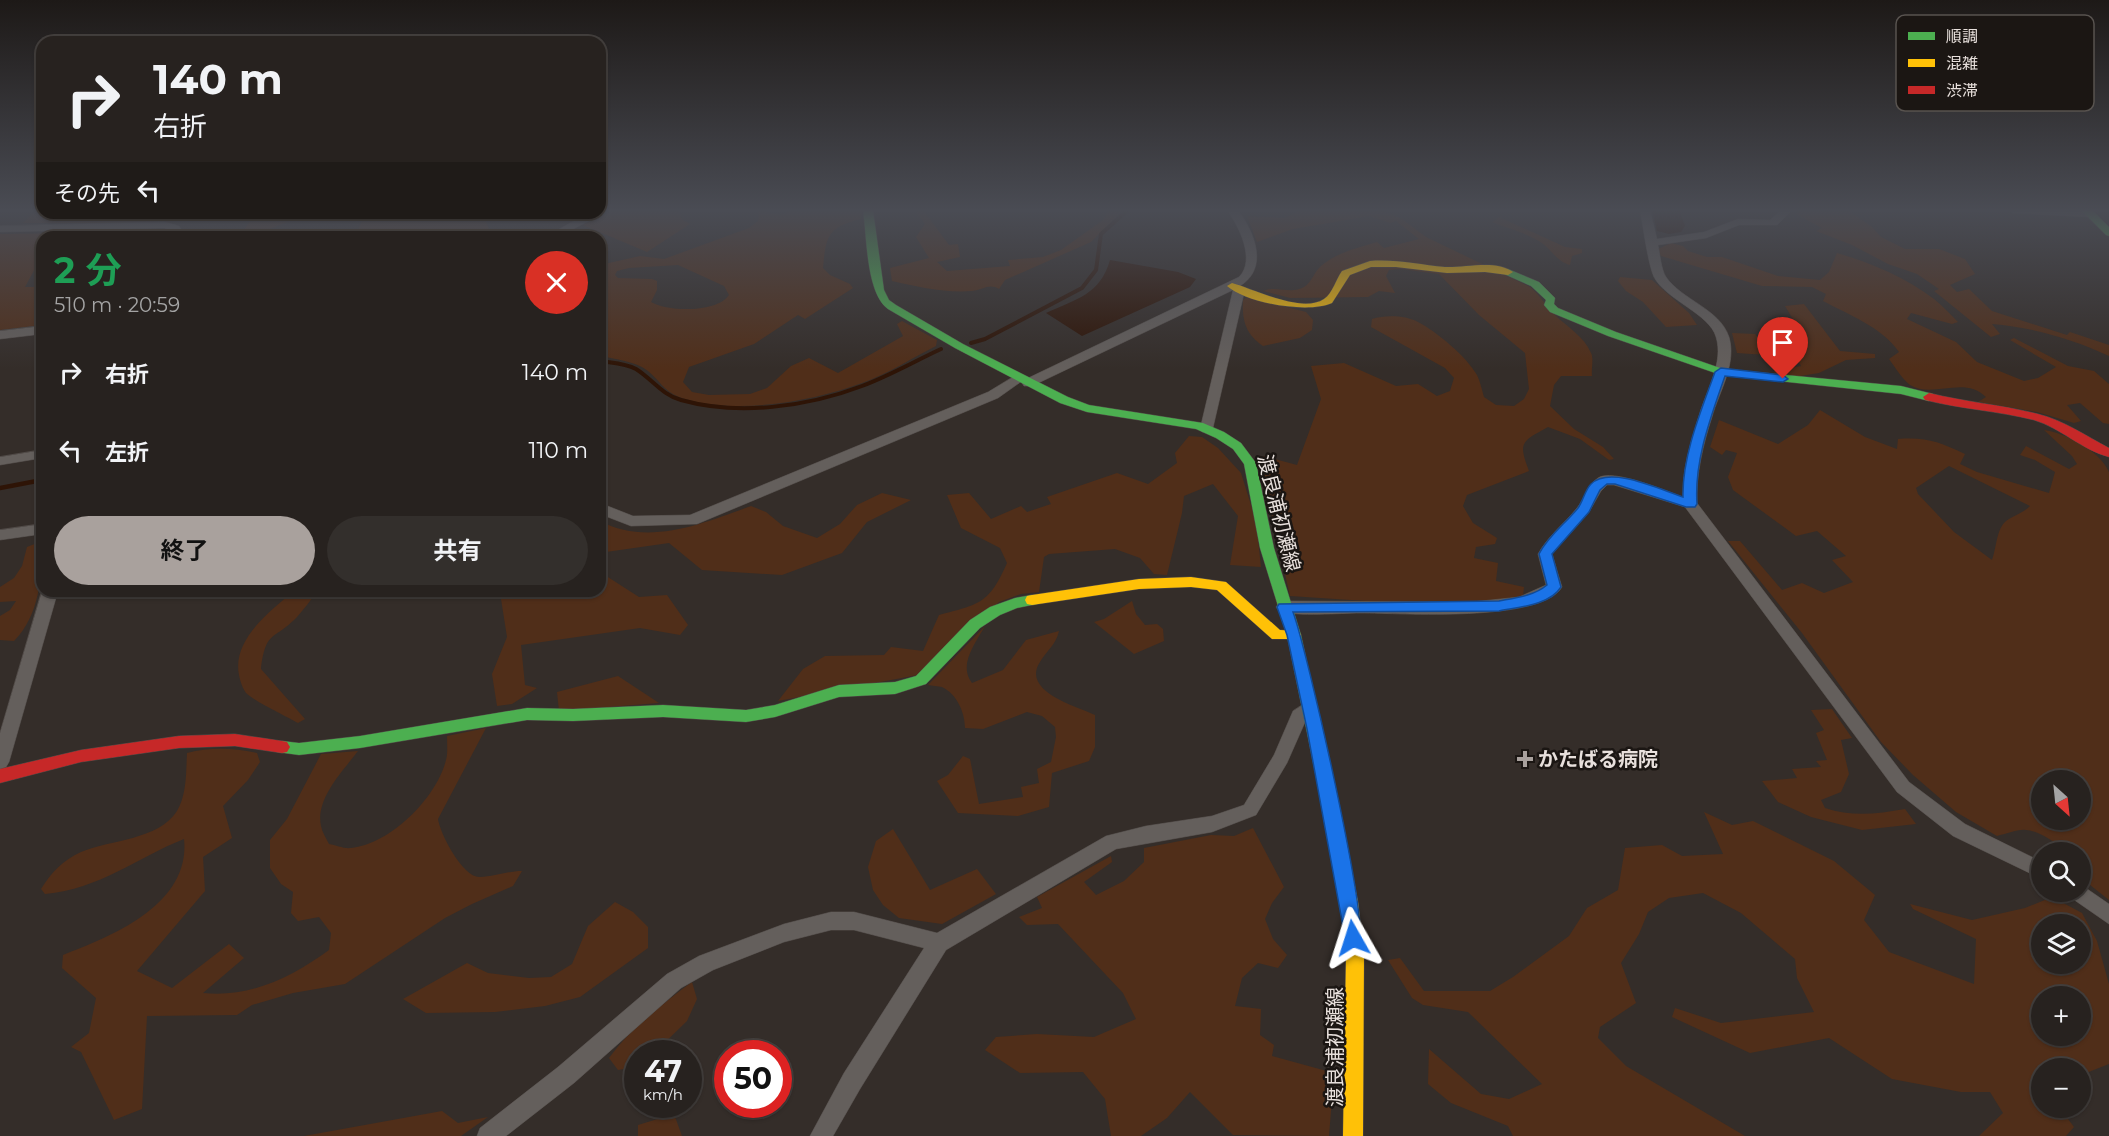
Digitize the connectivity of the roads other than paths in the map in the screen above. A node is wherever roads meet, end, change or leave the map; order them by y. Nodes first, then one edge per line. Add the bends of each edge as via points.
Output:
1 (875, 263) edge
2 (1253, 263) edge
3 (1372, 263) edge
4 (1405, 263) edge
5 (1657, 263) edge
6 (1235, 288) junction
7 (36, 331) edge
8 (0, 335) edge
9 (1721, 372) junction
10 (1023, 380) junction
11 (1207, 429) junction
12 (2109, 453) edge
13 (36, 455) edge
14 (0, 461) edge
15 (1690, 504) junction
16 (606, 511) edge
17 (36, 530) edge
18 (0, 535) edge
19 (48, 597) edge
20 (1284, 607) junction
21 (1294, 635) junction
22 (1310, 707) junction
23 (0, 762) edge
24 (0, 776) edge
25 (2031, 866) edge
26 (2091, 902) edge
27 (2109, 915) edge
28 (939, 943) junction
29 (488, 1136) edge
30 (821, 1136) edge
31 (1353, 1136) edge

1 - 10 street, 渡良浦初瀬線 via 885,302
2 - 6 street
3 - 6 street via 1344,273 1327,303 1276,300
4 - 9 street via 1444,270 1502,269 1542,288 1554,309
5 - 9 street via 1660,277 1718,327 1725,349
6 - 10 street
6 - 11 street
7 - 8 street
9 - 12 street via 1900,390 2036,417
9 - 15 street via 1689,481
10 - 11 street, 渡良浦初瀬線 via 1087,408
10 - 16 street via 692,520 631,521
11 - 20 street, 渡良浦初瀬線 via 1234,442 1250,463
13 - 14 street
15 - 20 street via 1616,480 1604,480 1545,554 1554,587 1526,601 1460,608
15 - 25 street via 1903,787 1959,830
17 - 18 street
19 - 23 street
20 - 21 street, 渡良浦初瀬線
21 - 22 street, 渡良浦初瀬線
21 - 24 street via 1277,635 1221,586 1191,582 1139,584 1015,603 995,611 975,624 921,680 895,688 839,691 746,716 663,711 526,714 299,749 235,740 179,742 81,756
22 - 28 street via 1299,716 1281,758 1250,810 1212,824 1112,842
22 - 31 street, 渡良浦初瀬線 via 1349,902 1355,955
26 - 27 street
28 - 29 street via 854,921 831,921 784,933 706,963 674,981 566,1075
28 - 30 street

